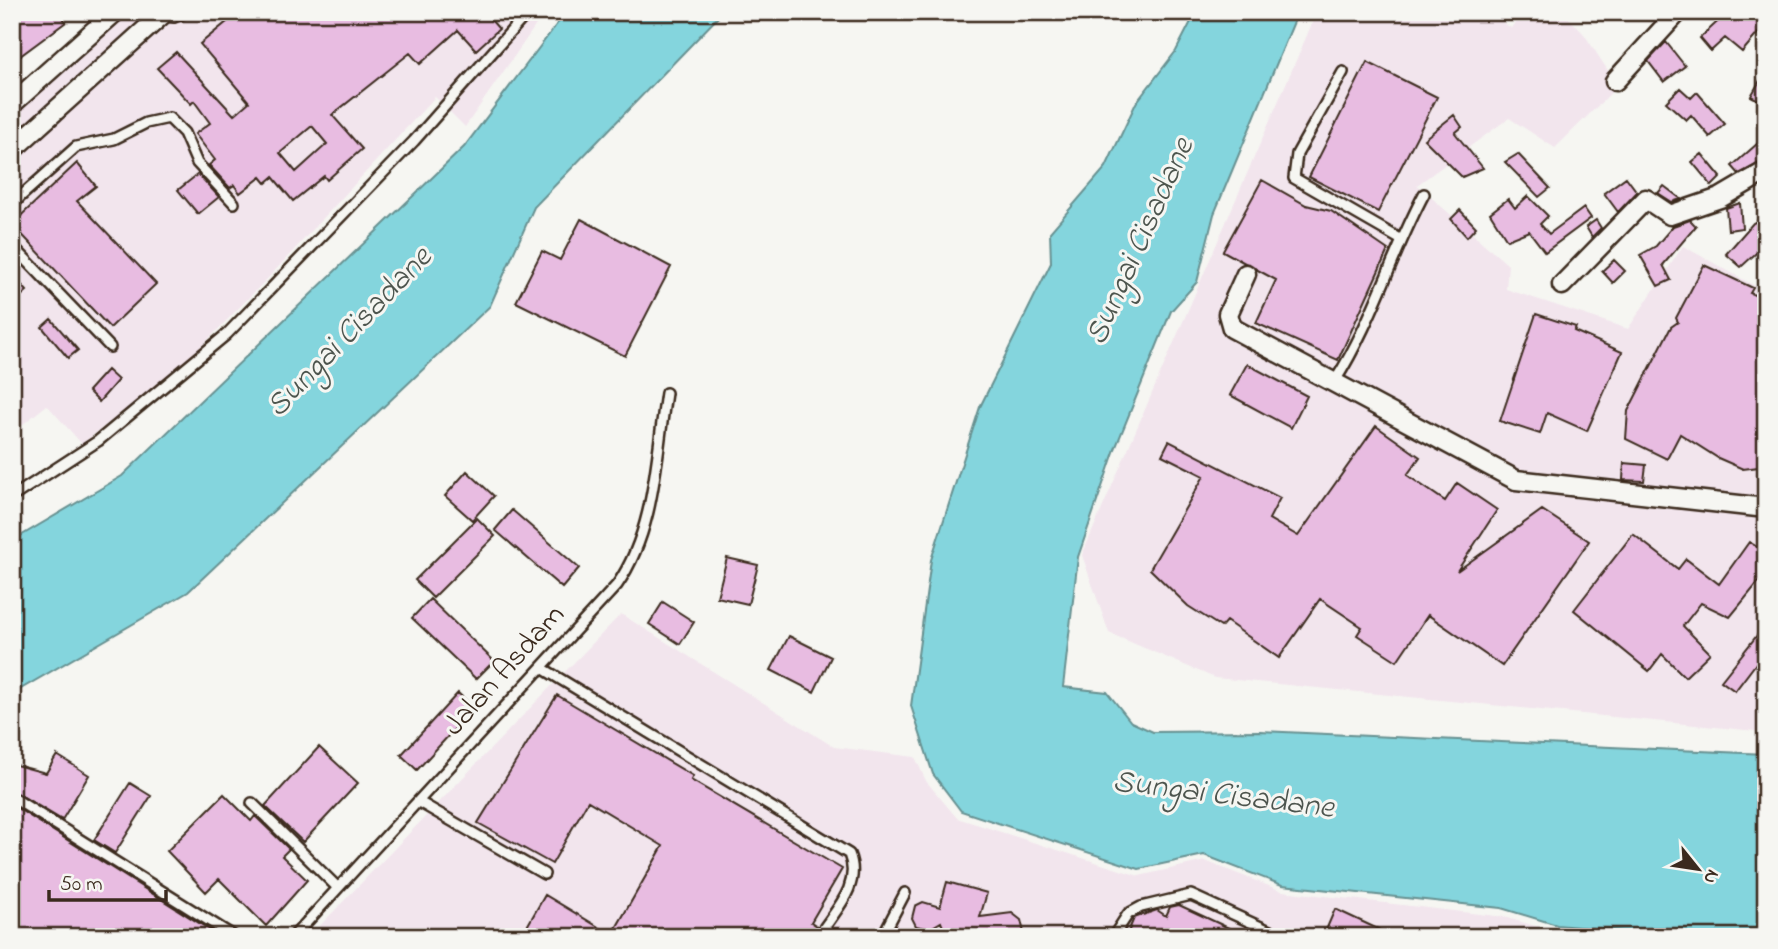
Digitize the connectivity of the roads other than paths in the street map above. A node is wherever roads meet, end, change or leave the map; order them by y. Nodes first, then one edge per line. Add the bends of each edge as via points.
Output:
1 (114, 12) edge
2 (186, 12) edge
3 (528, 12) edge
4 (1678, 12) edge
5 (163, 14) edge
6 (1343, 72) dead end
7 (1615, 81) dead end
8 (12, 104) edge
9 (12, 150) edge
10 (1766, 172) edge
11 (12, 189) edge
12 (1424, 194) dead end
13 (20, 197) junction
14 (234, 203) dead end
15 (12, 206) edge
16 (1400, 239) junction
17 (12, 245) edge
18 (1246, 274) dead end
19 (1562, 285) dead end
20 (110, 347) dead end
21 (1335, 381) junction
22 (666, 393) dead end
23 (12, 497) edge
24 (1766, 508) edge
25 (542, 668) junction
26 (12, 797) edge
27 (419, 802) junction
28 (252, 803) dead end
29 (544, 874) dead end
30 (338, 888) junction
31 (905, 893) dead end
32 (235, 937) edge
33 (293, 937) edge
34 (818, 937) edge
35 (883, 937) edge
36 (1113, 937) edge
37 (1283, 937) edge

1 - 8 street
2 - 5 lane via 174,18
3 - 23 lane via 414,141 227,334 98,441
4 - 7 street
5 - 9 street
6 - 16 lane via 1297,154 1294,178
10 - 19 street via 1720,198 1670,215 1646,199
11 - 13 lane
12 - 16 lane
13 - 14 lane via 76,147 114,139 146,123 169,118 184,133 197,163
13 - 15 lane
16 - 21 lane via 1349,359
17 - 20 lane
18 - 21 street via 1228,314 1232,328
21 - 24 street via 1517,480
22 - 25 lane, Jalan Asdam via 646,522 631,565
25 - 27 lane, Jalan Asdam
25 - 34 lane via 849,854 855,868 853,882
26 - 32 lane
27 - 29 lane
27 - 30 lane, Jalan Asdam
28 - 30 lane
30 - 33 lane, Jalan Asdam
31 - 35 lane
36 - 37 lane via 1128,914 1191,895

